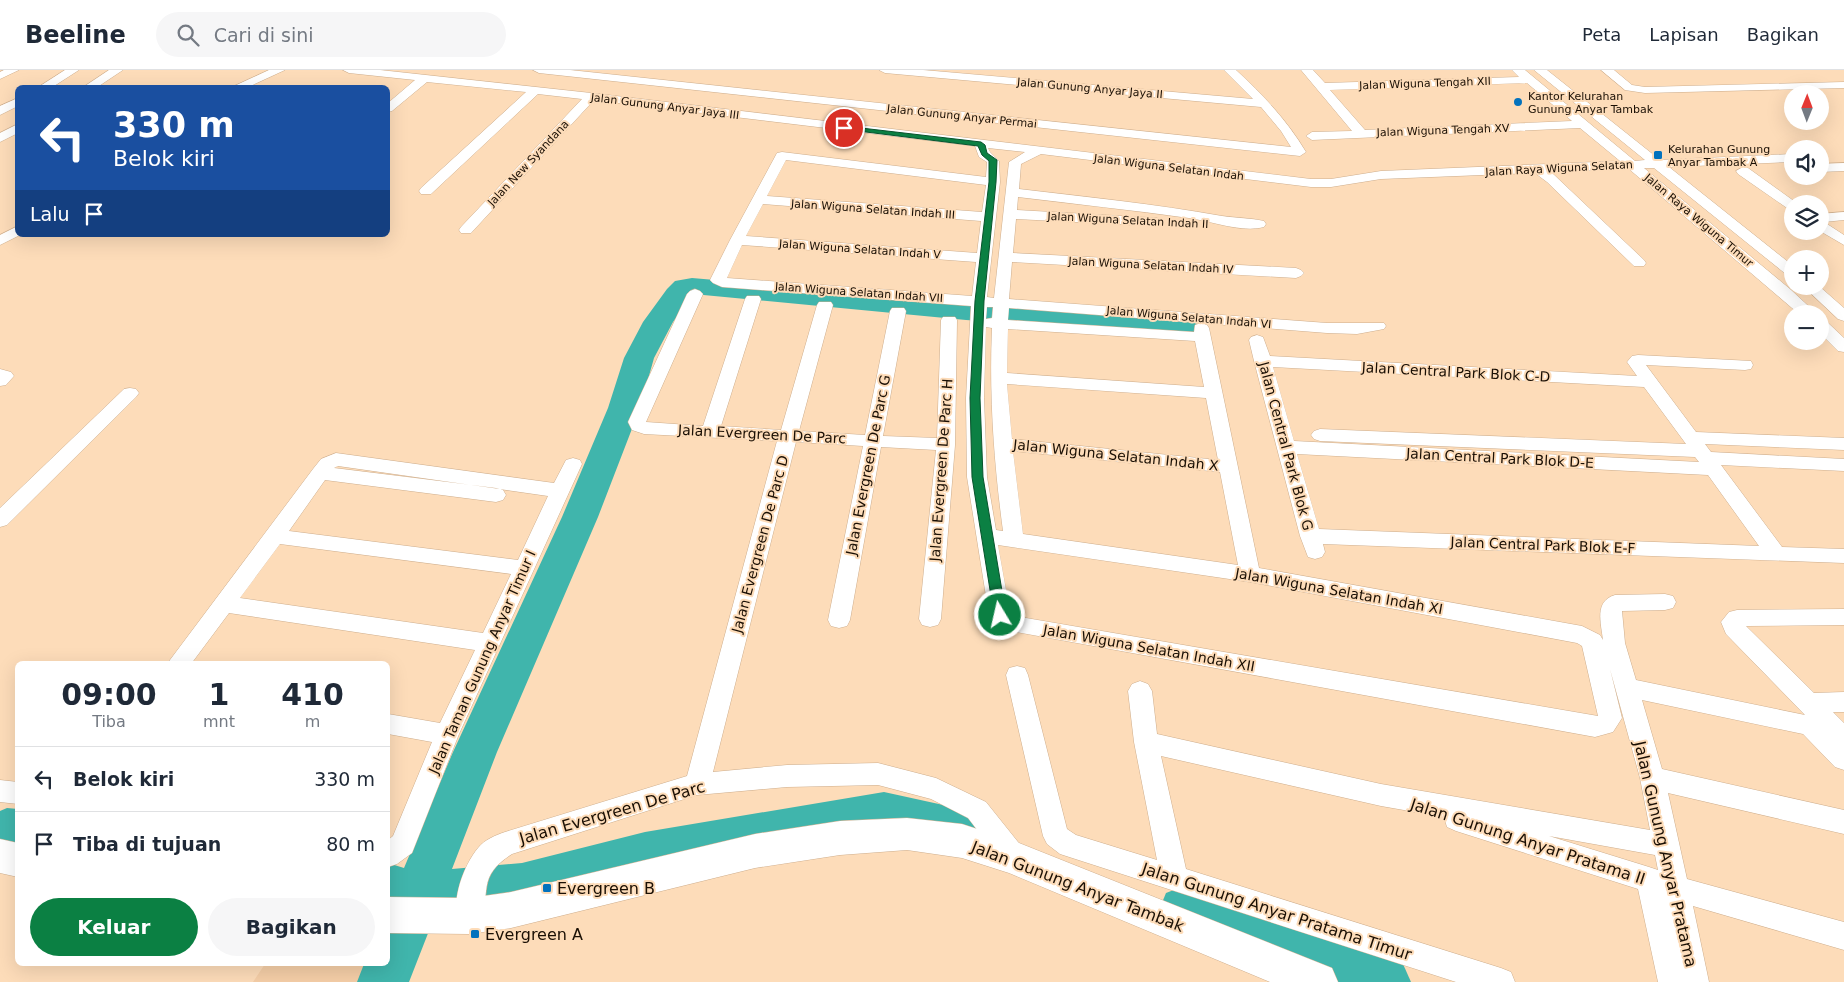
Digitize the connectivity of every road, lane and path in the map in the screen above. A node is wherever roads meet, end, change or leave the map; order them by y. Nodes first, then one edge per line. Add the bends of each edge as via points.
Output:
1 (13, 70) edge
2 (73, 70) edge
3 (117, 70) edge
4 (279, 70) edge
5 (349, 70) edge
6 (539, 70) edge
7 (885, 70) edge
8 (1230, 70) edge
9 (1307, 70) edge
10 (1450, 70) edge
11 (1518, 70) edge
12 (1540, 70) edge
13 (1607, 70) edge
14 (372, 72) junction
15 (0, 76) edge
16 (424, 79) junction
17 (1529, 80) junction
18 (1465, 81) junction
19 (358, 82) dead end
20 (47, 85) edge
21 (92, 85) edge
22 (242, 85) edge
23 (1844, 85) edge
24 (1321, 87) junction
25 (534, 91) junction
26 (591, 96) junction
27 (15, 103) edge
28 (1265, 104) junction
29 (390, 106) edge
30 (0, 111) edge
31 (1580, 124) junction
32 (15, 130) edge
33 (1361, 133) junction
34 (1312, 136) dead end
35 (0, 138) edge
36 (981, 145) junction
37 (1038, 152) junction
38 (1844, 156) edge
39 (1829, 157) edge
40 (1784, 158) edge
41 (993, 160) junction
42 (1015, 162) junction
43 (1632, 164) junction
44 (1658, 164) junction
45 (1844, 167) edge
46 (1829, 168) edge
47 (1539, 169) junction
48 (1784, 169) edge
49 (1744, 171) junction
50 (1672, 174) junction
51 (1644, 175) junction
52 (1356, 178) joint
53 (1552, 178) junction
54 (993, 182) junction
55 (426, 191) dead end
56 (1012, 192) junction
57 (1784, 199) edge
58 (759, 200) junction
59 (1010, 214) junction
60 (1844, 216) edge
61 (988, 217) junction
62 (1829, 217) edge
63 (466, 230) dead end
64 (1829, 231) edge
65 (15, 232) edge
66 (737, 240) junction
67 (0, 241) edge
68 (1844, 242) edge
69 (1005, 257) junction
70 (984, 258) junction
71 (1640, 263) dead end
72 (1784, 265) edge
73 (1296, 273) dead end
74 (695, 294) dead end
75 (1820, 295) edge
76 (753, 299) dead end
77 (1799, 305) edge
78 (825, 306) dead end
79 (898, 311) dead end
80 (979, 311) junction
81 (1001, 312) junction
82 (1844, 316) edge
83 (949, 320) dead end
84 (1378, 326) dead end
85 (1829, 333) edge
86 (1257, 340) dead end
87 (1844, 347) edge
88 (1262, 361) junction
89 (1745, 365) dead end
90 (0, 374) edge
91 (998, 378) junction
92 (0, 382) edge
93 (1650, 382) junction
94 (130, 393) dead end
95 (1213, 393) junction
96 (711, 430) junction
97 (788, 436) junction
98 (872, 440) junction
99 (1285, 440) junction
100 (1003, 444) junction
101 (1844, 444) edge
102 (946, 445) junction
103 (1703, 454) junction
104 (573, 464) dead end
105 (1844, 465) edge
106 (1228, 467) junction
107 (558, 496) junction
108 (0, 520) edge
109 (275, 536) junction
110 (987, 536) junction
111 (1014, 539) junction
112 (1313, 544) joint
113 (1776, 554) junction
114 (1844, 556) edge
115 (524, 568) junction
116 (1250, 574) junction
117 (1666, 602) dead end
118 (223, 604) junction
119 (1844, 617) edge
120 (930, 619) dead end
121 (839, 620) dead end
122 (489, 643) junction
123 (180, 661) edge
124 (1017, 675) dead end
125 (1626, 687) junction
126 (1140, 691) dead end
127 (1844, 702) edge
128 (1802, 712) junction
129 (390, 724) edge
130 (1594, 727) joint
131 (447, 734) junction
132 (1844, 738) edge
133 (1146, 742) junction
134 (1844, 759) edge
135 (1652, 778) junction
136 (697, 784) junction
137 (1381, 795) junction
138 (1844, 822) edge
139 (1666, 845) junction
140 (390, 854) edge
141 (1012, 854) junction
142 (0, 856) edge
143 (15, 859) edge
144 (1174, 877) junction
145 (1662, 884) junction
146 (471, 897) junction
147 (401, 915) edge
148 (1844, 936) edge
149 (1318, 982) edge
150 (1501, 982) edge
151 (1672, 982) edge
152 (1695, 982) edge

1 - 15 street
2 - 20 street
3 - 21 street
4 - 22 street
5 - 14 street, Jalan Gunung Anyar Jaya III
6 - 28 street, Jalan Gunung Anyar Permai via 1300,152 1293,137
7 - 28 street, Jalan Gunung Anyar Jaya II
8 - 28 street
9 - 24 street
10 - 18 street
11 - 17 street, Jalan Raya Wiguna Timur
12 - 44 street, Jalan Raya Wiguna Timur
13 - 23 street via 1629,88 1644,90
14 - 16 street, Jalan Gunung Anyar Jaya III
14 - 19 street
16 - 25 street, Jalan Gunung Anyar Jaya III
16 - 29 street
17 - 18 street, Jalan Wiguna Tengah XII
17 - 31 street, Jalan Raya Wiguna Timur
18 - 24 street, Jalan Wiguna Tengah XII
24 - 33 street
25 - 26 street, Jalan Gunung Anyar Jaya III
25 - 55 street
26 - 36 street, Jalan Gunung Anyar Jaya III
26 - 63 street, Jalan New Syandana
27 - 30 street
31 - 33 street, Jalan Wiguna Tengah XV
31 - 43 street, Jalan Raya Wiguna Timur
32 - 35 street
33 - 34 street, Jalan Wiguna Tengah XV
36 - 37 street, Jalan Wiguna Selatan Indah
36 - 41 street via 984,154
37 - 42 street
37 - 52 street, Jalan Wiguna Selatan Indah via 1310,183
38 - 39 street
40 - 44 street, Jalan Raya Wiguna Selatan
41 - 42 street
41 - 54 street, Jalan Wiguna Selatan Indah XII
42 - 56 street
43 - 44 street, Jalan Raya Wiguna Selatan
43 - 47 street, Jalan Raya Wiguna Selatan
43 - 51 street, Jalan Raya Wiguna Timur
44 - 50 street, Jalan Raya Wiguna Timur
45 - 46 street
47 - 52 street, Jalan Raya Wiguna Selatan
47 - 53 street
48 - 49 street, Jalan Raya Wiguna Selatan
49 - 50 street, Jalan Raya Wiguna Selatan
49 - 57 street
50 - 51 street, Jalan Raya Wiguna Selatan
50 - 72 street, Jalan Raya Wiguna Timur
51 - 53 street, Jalan Raya Wiguna Selatan
51 - 77 street, Jalan Raya Wiguna Timur
53 - 71 street
54 - 58 street via 782,156
54 - 61 street, Jalan Wiguna Selatan Indah XII
56 - 59 street
56 - 59 street, Jalan Wiguna Selatan Indah II via 1252,224 1186,224
58 - 61 street, Jalan Wiguna Selatan Indah III
58 - 66 street
59 - 69 street
60 - 62 street
61 - 70 street, Jalan Wiguna Selatan Indah XII
64 - 68 street
65 - 67 street
66 - 70 street, Jalan Wiguna Selatan Indah V
66 - 80 street, Jalan Wiguna Selatan Indah VII via 718,280
69 - 73 street, Jalan Wiguna Selatan Indah IV
69 - 81 street
70 - 80 street, Jalan Wiguna Selatan Indah XII
74 - 96 street, Jalan Evergreen De Parc via 637,422 644,428
75 - 82 street
76 - 96 street
78 - 97 street, Jalan Evergreen De Parc D
79 - 98 street, Jalan Evergreen De Parc G
80 - 81 street, Jalan Wiguna Selatan Indah VII
80 - 110 street, Jalan Wiguna Selatan Indah XII via 975,398 977,477
81 - 84 street, Jalan Wiguna Selatan Indah VI via 1327,328
81 - 91 street
81 - 95 street via 1202,332
83 - 102 street, Jalan Evergreen De Parc H
85 - 87 street
86 - 88 street, Jalan Central Park Blok G
88 - 93 street, Jalan Central Park Blok C-D
88 - 99 street, Jalan Central Park Blok G
89 - 93 street via 1636,360
90 - 92 street via 5,376
91 - 95 street
91 - 100 street
93 - 103 street
94 - 108 street
95 - 106 street
96 - 97 street, Jalan Evergreen De Parc
97 - 98 street, Jalan Evergreen De Parc
97 - 136 street, Jalan Evergreen De Parc D
98 - 102 street, Jalan Evergreen De Parc
98 - 121 street, Jalan Evergreen De Parc G
99 - 103 street, Jalan Central Park Blok D-E
99 - 112 street, Jalan Central Park Blok G
100 - 106 street, Jalan Wiguna Selatan Indah X
100 - 111 street
101 - 103 street
102 - 120 street, Jalan Evergreen De Parc H
103 - 105 street
103 - 113 street
104 - 107 street, Jalan Taman Gunung Anyar Timur I
106 - 116 street
107 - 109 street via 324,468
107 - 115 street, Jalan Taman Gunung Anyar Timur I
109 - 115 street
109 - 118 street
110 - 111 street, Jalan Wiguna Selatan Indah XI
110 - 130 street, Jalan Wiguna Selatan Indah XII via 1000,615 1008,623
111 - 116 street, Jalan Wiguna Selatan Indah XI
112 - 113 street, Jalan Central Park Blok E-F
113 - 114 street, Jalan Central Park Blok E-F
115 - 122 street, Jalan Taman Gunung Anyar Timur I
116 - 130 street, Jalan Wiguna Selatan Indah XI via 1588,637 1592,642 1610,718 1605,725
117 - 125 street, Jalan Gunung Anyar Pratama via 1615,603 1611,608 1614,644
118 - 122 street
118 - 123 street
119 - 128 street via 1737,618 1732,622
122 - 131 street, Jalan Taman Gunung Anyar Timur I
124 - 144 street, Jalan Gunung Anyar Pratama Timur via 1056,836 1069,845
125 - 128 street
125 - 135 street, Jalan Gunung Anyar Pratama
126 - 133 street
127 - 128 street
128 - 132 street
128 - 134 street via 1811,727
129 - 131 street
131 - 140 street, Jalan Taman Gunung Anyar Timur I via 403,844
133 - 137 street, Jalan Gunung Anyar Pratama II
133 - 144 street
135 - 138 street
135 - 139 street, Jalan Gunung Anyar Pratama
136 - 141 street, Jalan Evergreen De Parc via 788,776 878,774 936,789 976,810
136 - 146 street, Jalan Evergreen De Parc via 505,844 488,855
137 - 139 street, Jalan Gunung Anyar Pratama II
137 - 145 street, Jalan Gunung Anyar Pratama II
139 - 145 street, Jalan Gunung Anyar Pratama
141 - 146 street, Jalan Gunung Anyar Tambak via 962,840 916,835 840,838 755,851 511,910
141 - 149 street, Jalan Gunung Anyar Tambak
142 - 143 street
144 - 150 street, Jalan Gunung Anyar Pratama Timur
145 - 148 street, Jalan Gunung Anyar Pratama II
145 - 151 street, Jalan Gunung Anyar Pratama
145 - 152 street, Jalan Gunung Anyar Pratama
146 - 147 street, Jalan Gunung Anyar Tambak

